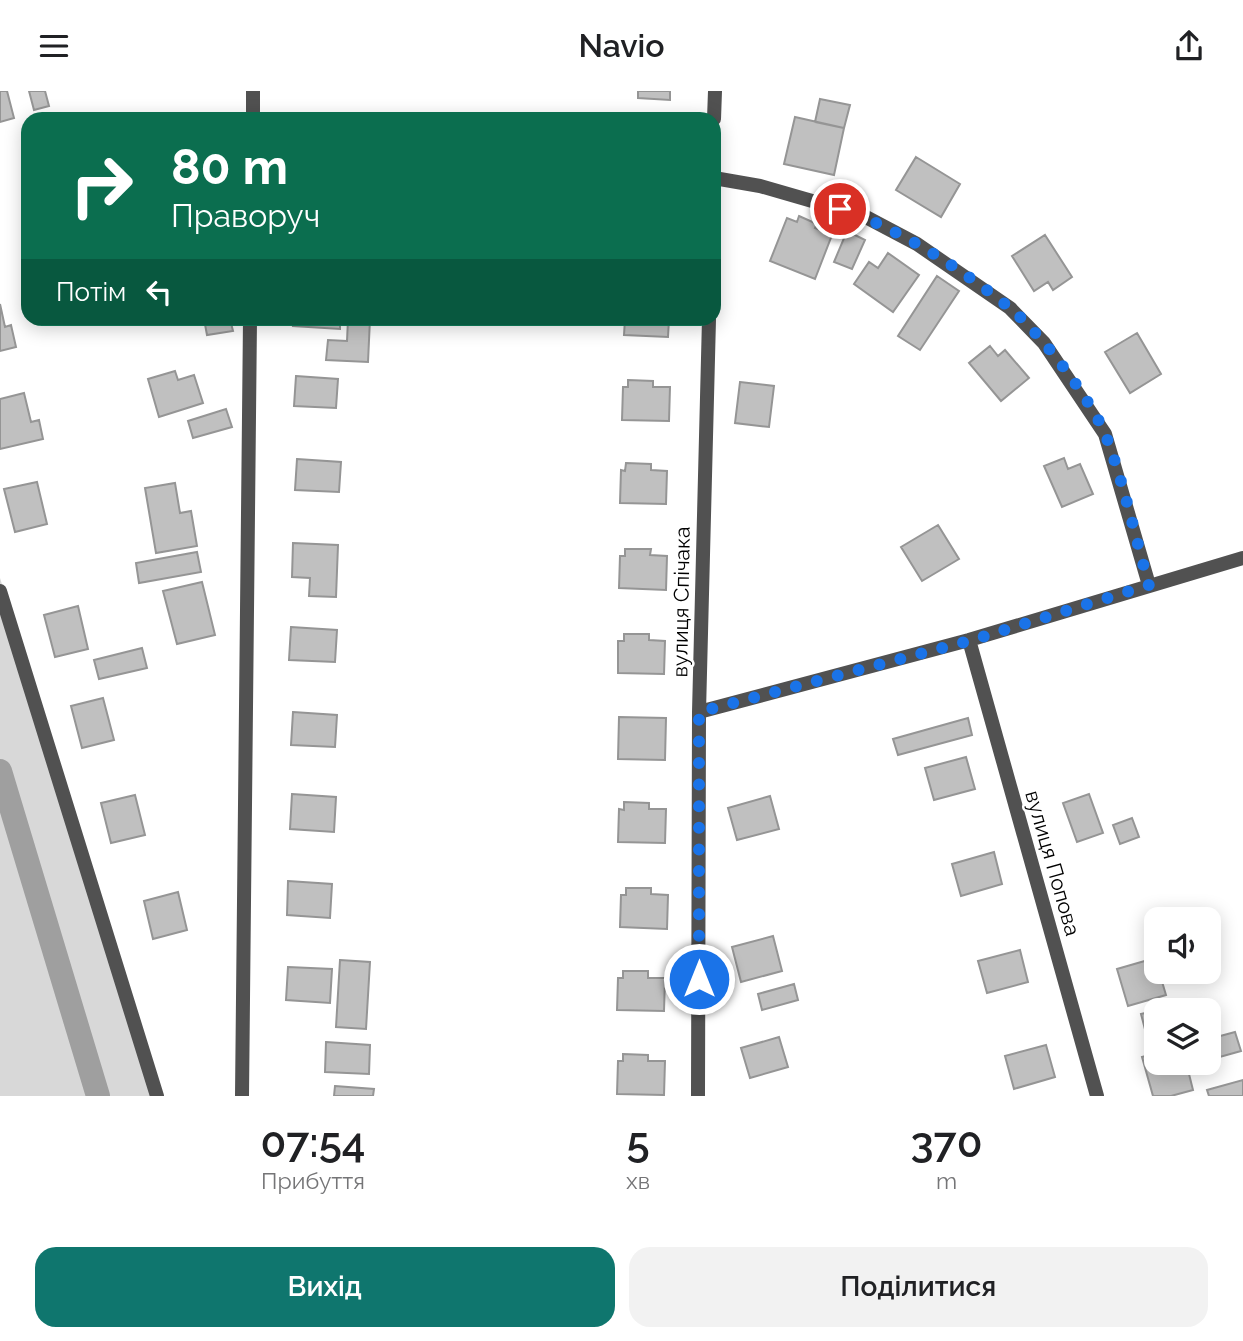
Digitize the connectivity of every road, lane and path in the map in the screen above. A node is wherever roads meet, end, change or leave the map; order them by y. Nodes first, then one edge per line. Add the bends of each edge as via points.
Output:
1 (253, 91) edge
2 (715, 91) edge
3 (253, 112) edge
4 (714, 112) edge
5 (721, 179) edge
6 (250, 326) edge
7 (709, 326) edge
8 (1243, 558) edge
9 (1149, 585) junction
10 (0, 591) edge
11 (969, 641) junction
12 (699, 712) junction
13 (699, 1059) junction
14 (157, 1096) edge
15 (242, 1096) edge
16 (698, 1096) edge
17 (709, 1096) edge
18 (1097, 1096) edge

1 - 3 street
2 - 4 street
5 - 9 street via 864,216 917,244 1010,308 1044,344 1105,434
6 - 15 street
7 - 12 street, вулиця Спічака
8 - 9 street
9 - 11 street
10 - 14 street
11 - 12 street
11 - 18 street, вулиця Попова
12 - 13 street, вулиця Спічака
13 - 16 street, вулиця Спічака
13 - 17 street

